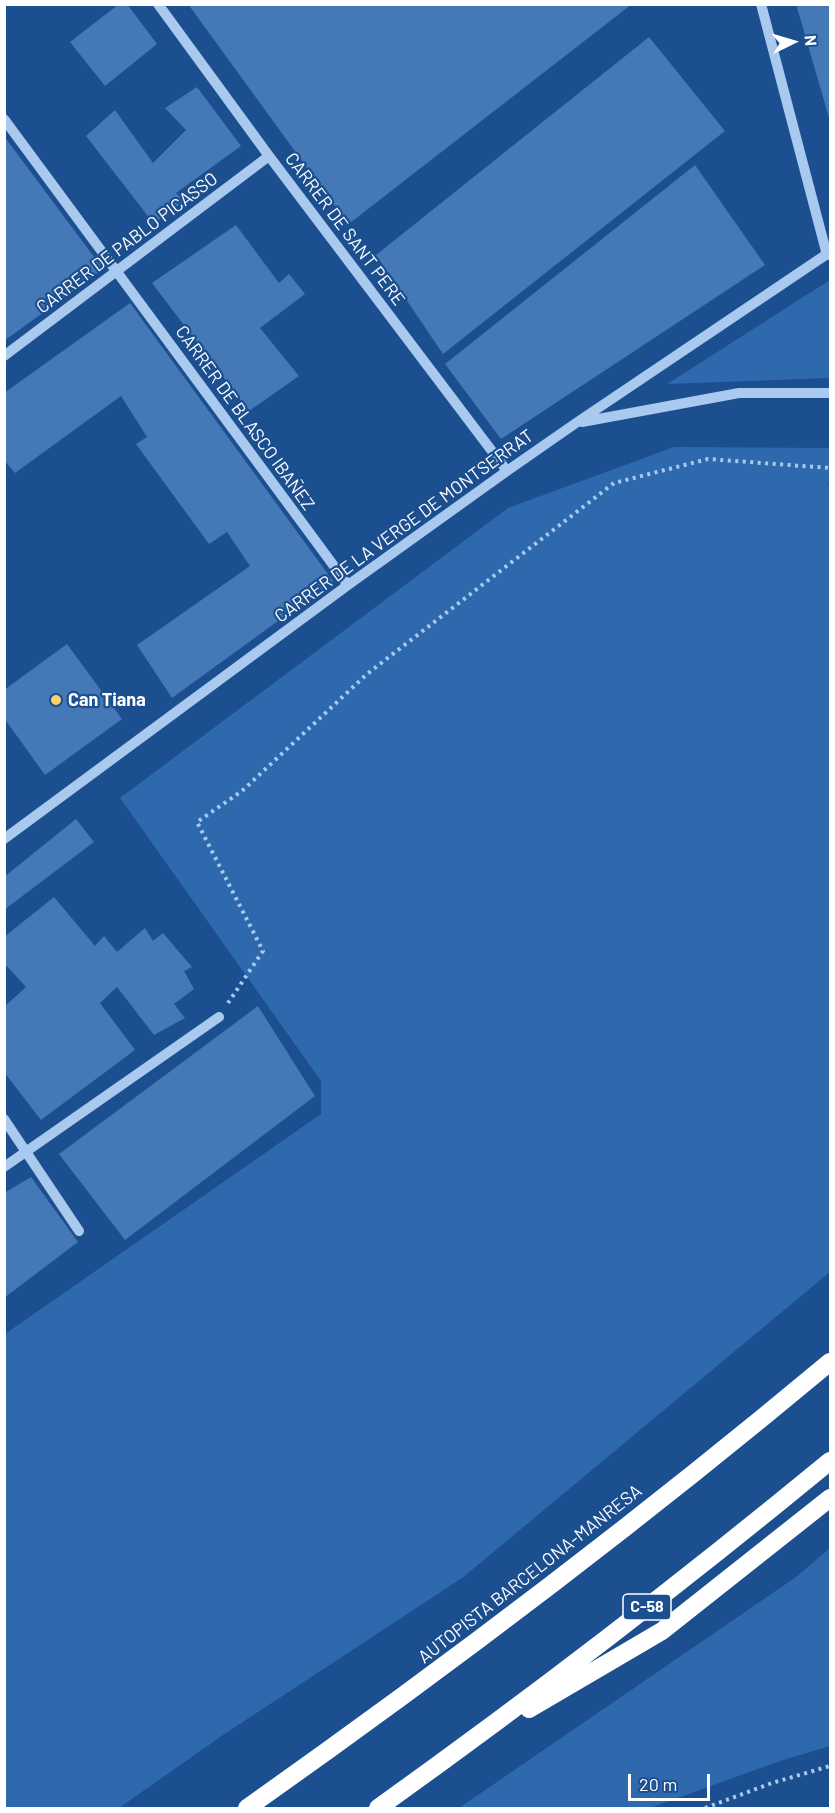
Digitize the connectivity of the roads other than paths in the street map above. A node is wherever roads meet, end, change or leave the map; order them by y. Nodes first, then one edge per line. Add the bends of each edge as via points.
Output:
1 (158, 4) edge
2 (761, 4) edge
3 (4, 119) edge
4 (269, 156) junction
5 (829, 254) edge
6 (116, 271) junction
7 (4, 356) edge
8 (831, 393) edge
9 (576, 423) junction
10 (507, 471) junction
11 (348, 585) junction
12 (4, 839) edge
13 (219, 1017) road end
14 (4, 1119) edge
15 (26, 1150) junction
16 (4, 1167) edge
17 (79, 1231) dead end
18 (831, 1362) edge
19 (831, 1461) edge
20 (831, 1498) edge
21 (461, 1749) junction
22 (247, 1809) edge
23 (378, 1809) edge

1 - 4 street, CARRER DE SANT PERE
2 - 5 street
3 - 6 street, CARRER DE BLASCO IBAÑEZ
4 - 6 street, CARRER DE PABLO PICASSO
4 - 10 street, CARRER DE SANT PERE
5 - 9 street, CARRER DE LA VERGE DE MONTSERRAT
6 - 7 street, CARRER DE PABLO PICASSO
6 - 11 street, CARRER DE BLASCO IBAÑEZ
8 - 9 street via 739,393
9 - 10 street, CARRER DE LA VERGE DE MONTSERRAT
10 - 11 street, CARRER DE LA VERGE DE MONTSERRAT
11 - 12 street, CARRER DE LA VERGE DE MONTSERRAT
13 - 15 street
14 - 15 street
15 - 16 street
15 - 17 street
18 - 22 highway, AUTOPISTA BARCELONA-MANRESA via 568,1572
19 - 21 highway, C-58 via 737,1538
20 - 21 highway via 662,1631
21 - 23 highway, C-58

